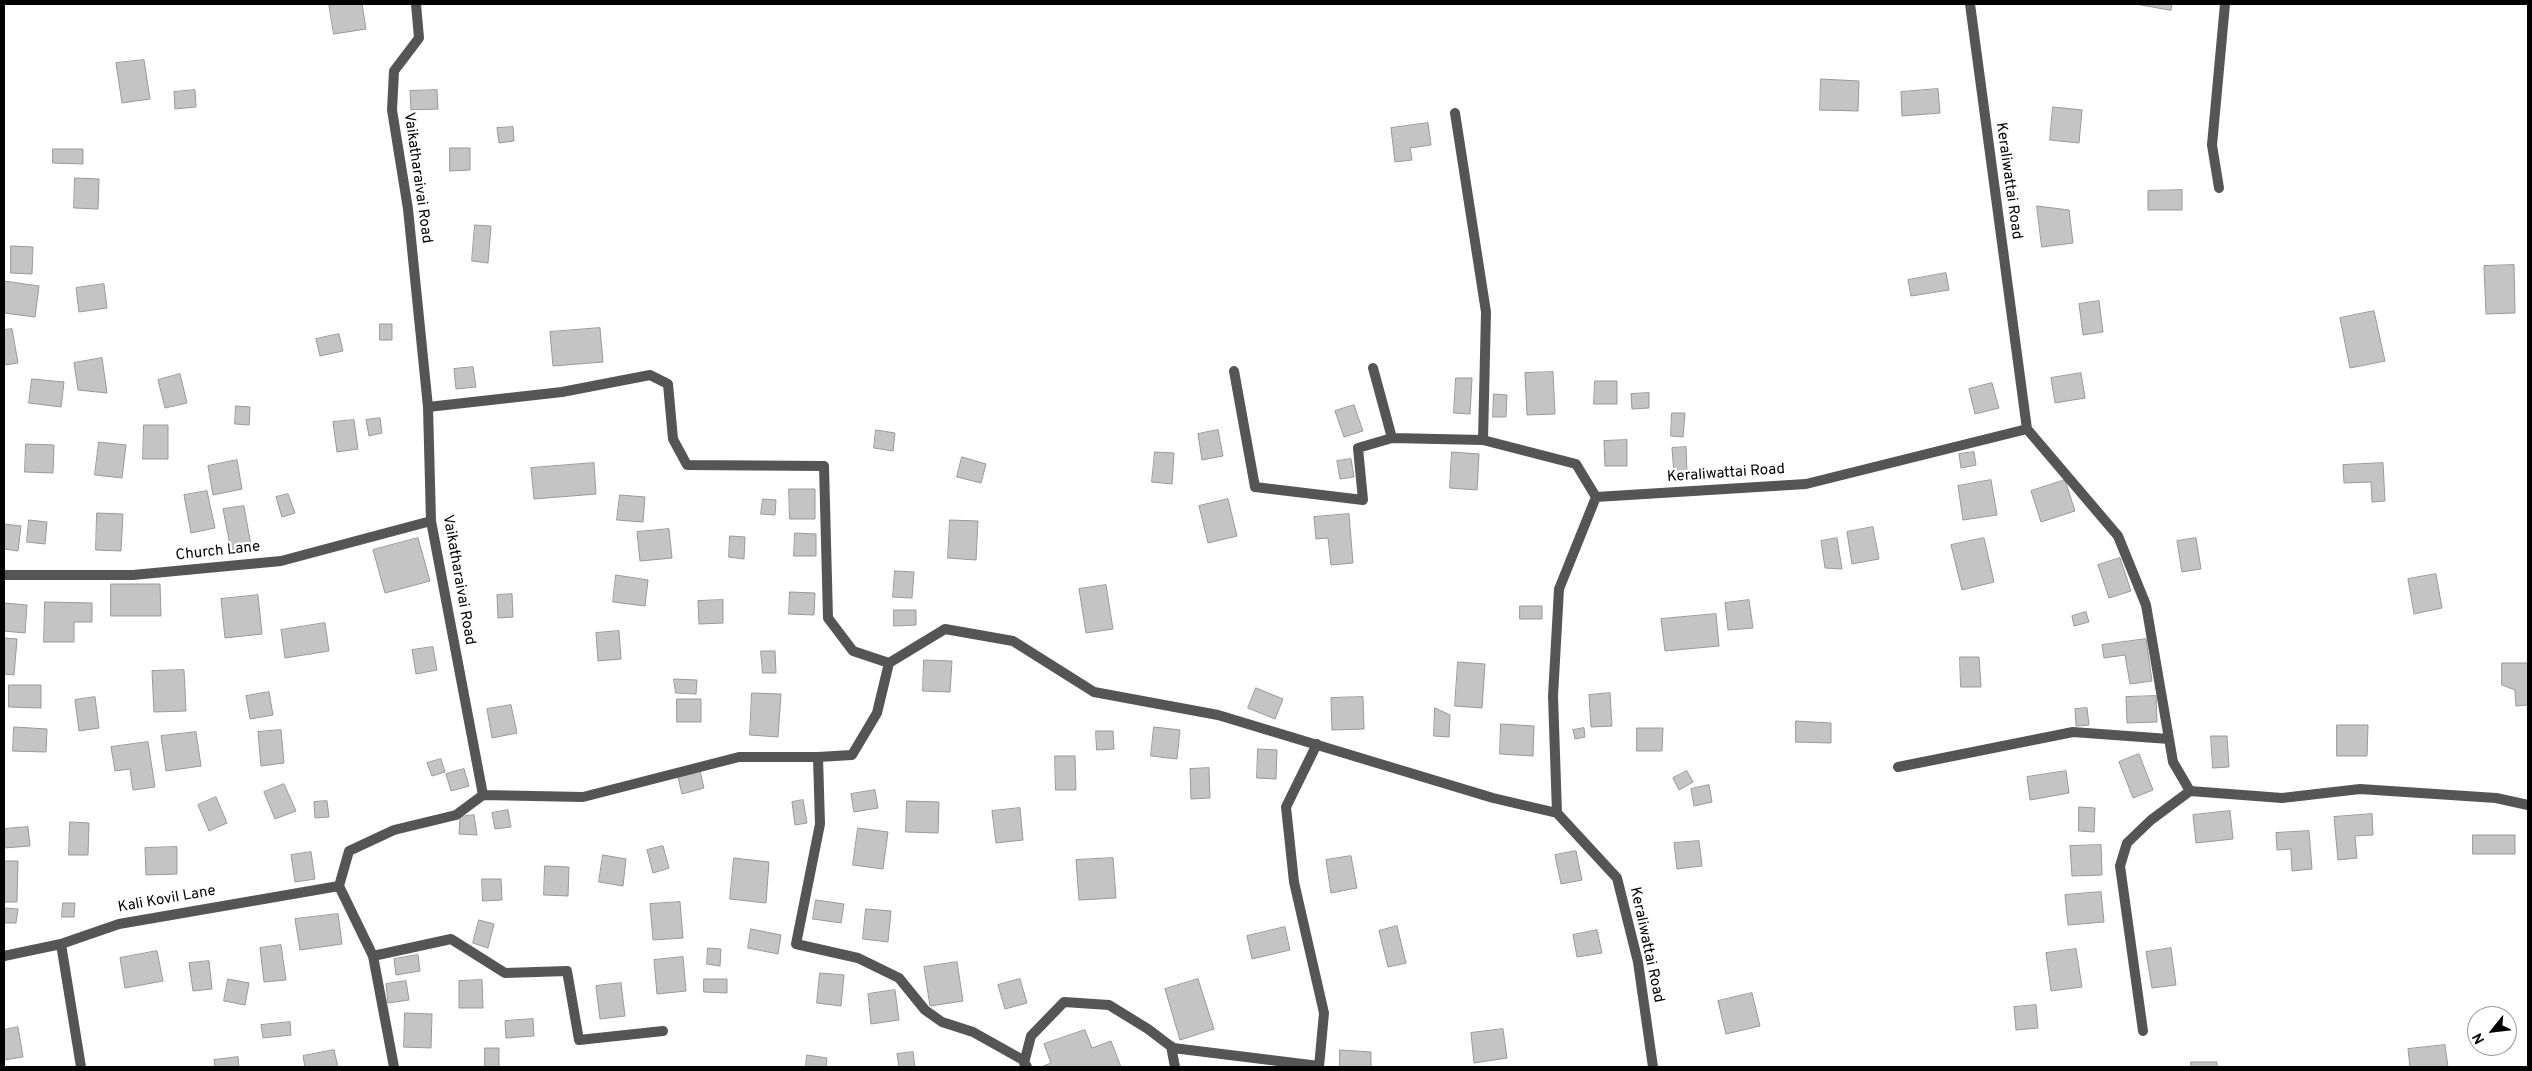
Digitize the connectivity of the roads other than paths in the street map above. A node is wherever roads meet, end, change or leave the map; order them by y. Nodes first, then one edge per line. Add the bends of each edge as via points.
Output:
1 (416, 4) edge
2 (1970, 4) edge
3 (2225, 4) edge
4 (1455, 113) dead end
5 (2219, 188) dead end
6 (1373, 368) dead end
7 (1234, 371) dead end
8 (428, 407) junction
9 (2027, 429) junction
10 (1392, 438) junction
11 (1483, 440) junction
12 (1596, 497) junction
13 (431, 521) junction
14 (4, 575) edge
15 (889, 663) junction
16 (2169, 739) junction
17 (1317, 744) junction
18 (818, 757) junction
19 (1898, 767) dead end
20 (2190, 791) junction
21 (482, 795) junction
22 (2528, 805) edge
23 (1557, 813) junction
24 (339, 886) junction
25 (61, 944) junction
26 (4, 956) edge
27 (373, 956) junction
28 (663, 1031) dead end
29 (2143, 1031) dead end
30 (1171, 1046) junction
31 (1025, 1065) edge
32 (81, 1067) edge
33 (394, 1067) edge
34 (1175, 1067) edge
35 (1319, 1067) edge
36 (1653, 1067) edge

1 - 8 street, Vaikatharaivai Road via 419,38 394,71 392,110 408,209
2 - 9 street, Keraliwattai Road
3 - 5 street via 2212,145
4 - 11 street via 1486,312
6 - 10 street
7 - 10 street via 1255,487 1363,500 1358,448
8 - 13 street, Vaikatharaivai Road
8 - 15 street via 562,392 650,375 668,384 673,439 688,465 824,466 828,618 853,651
9 - 12 street, Keraliwattai Road via 1806,484
9 - 16 street via 2118,536 2146,605
10 - 11 street
11 - 12 street via 1576,464
12 - 23 street via 1559,589 1554,696
13 - 14 street, Church Lane via 282,560 133,575
13 - 21 street, Vaikatharaivai Road
15 - 17 street via 945,629 1013,641 1094,692 1218,715
15 - 18 street via 877,713 852,754
16 - 19 street via 2074,732
16 - 20 street via 2173,762
17 - 23 street via 1493,798
17 - 35 street via 1286,807 1294,882 1324,1013
18 - 21 street via 739,757 583,796
18 - 31 street via 820,824 796,944 858,958 899,978 925,1010 942,1022 973,1032
20 - 22 street via 2282,798 2360,789 2496,798
20 - 29 street via 2127,843 2120,866
21 - 24 street via 456,815 394,830 349,851
23 - 36 street, Keraliwattai Road via 1617,878 1638,962
24 - 25 street, Kali Kovil Lane via 119,924
24 - 27 street
25 - 26 street, Kali Kovil Lane
25 - 32 street
27 - 28 street via 451,939 505,973 567,971 579,1040
27 - 33 street
30 - 31 street via 1109,1004 1064,1002 1031,1036
30 - 34 street
30 - 35 street

